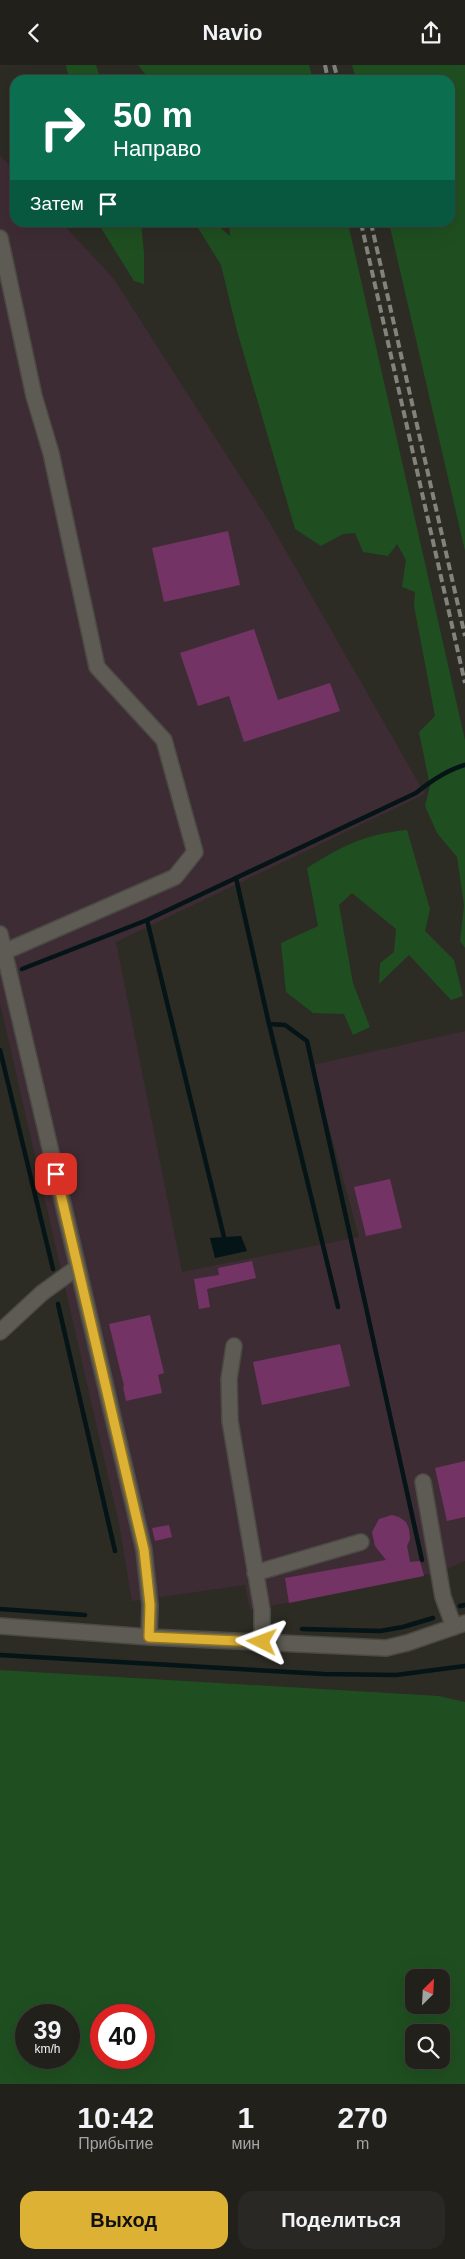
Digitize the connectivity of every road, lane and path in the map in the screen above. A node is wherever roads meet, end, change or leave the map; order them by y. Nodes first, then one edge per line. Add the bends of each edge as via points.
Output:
1 (0, 240) edge
2 (0, 934) edge
3 (4, 952) junction
4 (78, 1267) junction
5 (0, 1332) edge
6 (234, 1346) dead end
7 (423, 1482) dead end
8 (360, 1542) dead end
9 (256, 1573) junction
10 (459, 1625) edge
11 (0, 1627) edge
12 (149, 1637) junction
13 (262, 1642) junction

1 - 3 street via 34,395 51,453 97,667 164,740 195,852 175,877
2 - 3 street
3 - 4 street
4 - 5 street via 42,1293
4 - 12 street via 144,1550 150,1605
6 - 9 street via 229,1379 230,1421
7 - 10 street via 443,1597
8 - 9 street
9 - 13 street via 262,1610
10 - 13 street via 386,1647
11 - 12 street
12 - 13 street

